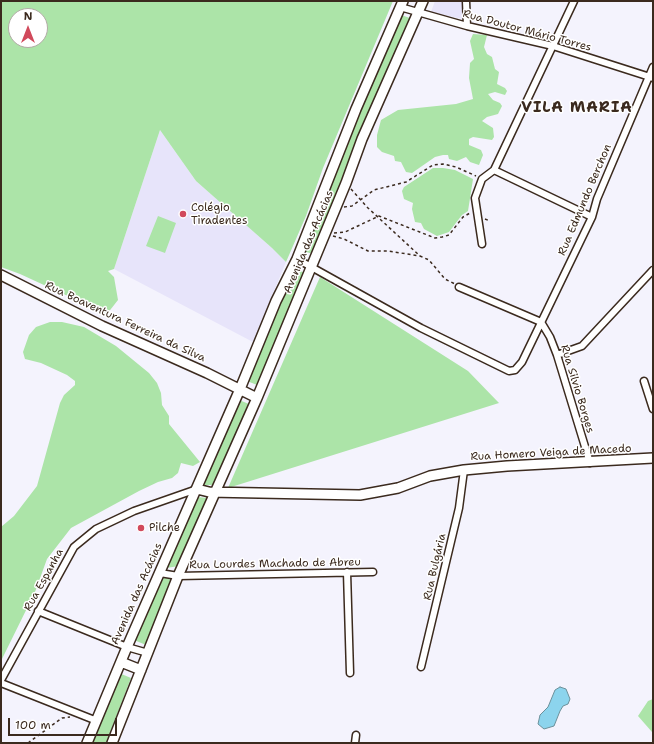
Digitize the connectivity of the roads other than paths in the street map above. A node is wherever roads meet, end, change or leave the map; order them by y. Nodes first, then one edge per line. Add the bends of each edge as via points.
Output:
1 (423, 1) edge
2 (466, 1) edge
3 (574, 1) edge
4 (402, 4) edge
5 (418, 13) junction
6 (467, 26) junction
7 (553, 46) junction
8 (653, 67) edge
9 (651, 77) edge
10 (494, 170) junction
11 (592, 217) junction
12 (482, 244) dead end
13 (297, 259) junction
14 (311, 266) junction
15 (653, 270) edge
16 (1, 275) edge
17 (460, 287) road end
18 (541, 322) junction
19 (557, 355) junction
20 (644, 382) dead end
21 (240, 389) junction
22 (257, 398) junction
23 (653, 409) edge
24 (653, 458) edge
25 (590, 463) junction
26 (464, 470) junction
27 (196, 489) junction
28 (212, 492) junction
29 (346, 572) junction
30 (373, 572) dead end
31 (160, 573) junction
32 (178, 576) junction
33 (38, 611) junction
34 (127, 647) junction
35 (148, 653) junction
36 (121, 662) junction
37 (421, 667) dead end
38 (142, 670) junction
39 (350, 673) dead end
40 (1, 682) edge
41 (97, 721) junction
42 (356, 735) dead end
43 (87, 743) edge
44 (112, 743) edge
45 (355, 743) edge

1 - 5 street, Avenida das Acácias
2 - 6 street
3 - 7 street
4 - 5 street, Rua Doutor Mário Torres
4 - 13 street, Avenida das Acácias via 356,109
5 - 6 street, Rua Doutor Mário Torres
5 - 14 street, Avenida das Acácias via 362,139
6 - 7 street, Rua Doutor Mário Torres
7 - 9 street, Rua Doutor Mário Torres
7 - 10 street
8 - 9 street, Rua Edmundo Berchon
9 - 11 street, Rua Edmundo Berchon via 597,199
10 - 11 street
10 - 12 street via 482,179 475,198
11 - 18 street, Rua Edmundo Berchon
13 - 14 street
13 - 21 street, Avenida das Acácias via 278,296
14 - 18 street, Rua Edmundo Berchon via 421,328 509,371 518,367
14 - 22 street, Avenida das Acácias
15 - 19 street via 582,346
16 - 21 street, Rua Boaventura Ferreira da Silva via 102,326
17 - 18 street
18 - 19 street, Rua Silvio Borges
19 - 25 street, Rua Silvio Borges
20 - 23 street
21 - 22 street
21 - 27 street, Avenida das Acácias
22 - 28 street, Avenida das Acácias
24 - 25 street, Rua Homero Veiga de Macedo
25 - 26 street, Rua Homero Veiga de Macedo
26 - 28 street, Rua Homero Veiga de Macedo via 430,476 398,488 360,495
26 - 37 street, Rua Bulgária via 459,508
27 - 28 street, Rua Homero Veiga de Macedo
27 - 31 street, Avenida das Acácias
27 - 33 street, Rua Espanha via 134,511 96,529 74,547
28 - 32 street, Avenida das Acácias
29 - 30 street, Rua Lourdes Machado de Abreu
29 - 32 street, Rua Lourdes Machado de Abreu
29 - 39 street
31 - 32 street, Rua Lourdes Machado de Abreu
31 - 34 street, Avenida das Acácias
32 - 35 street, Avenida das Acácias
33 - 34 street
33 - 40 street, Rua Espanha
34 - 35 street
34 - 36 street, Avenida das Acácias
35 - 38 street, Avenida das Acácias
36 - 38 street
36 - 41 street, Avenida das Acácias
38 - 44 street, Avenida das Acácias
40 - 41 street
41 - 43 street, Avenida das Acácias
42 - 45 street

